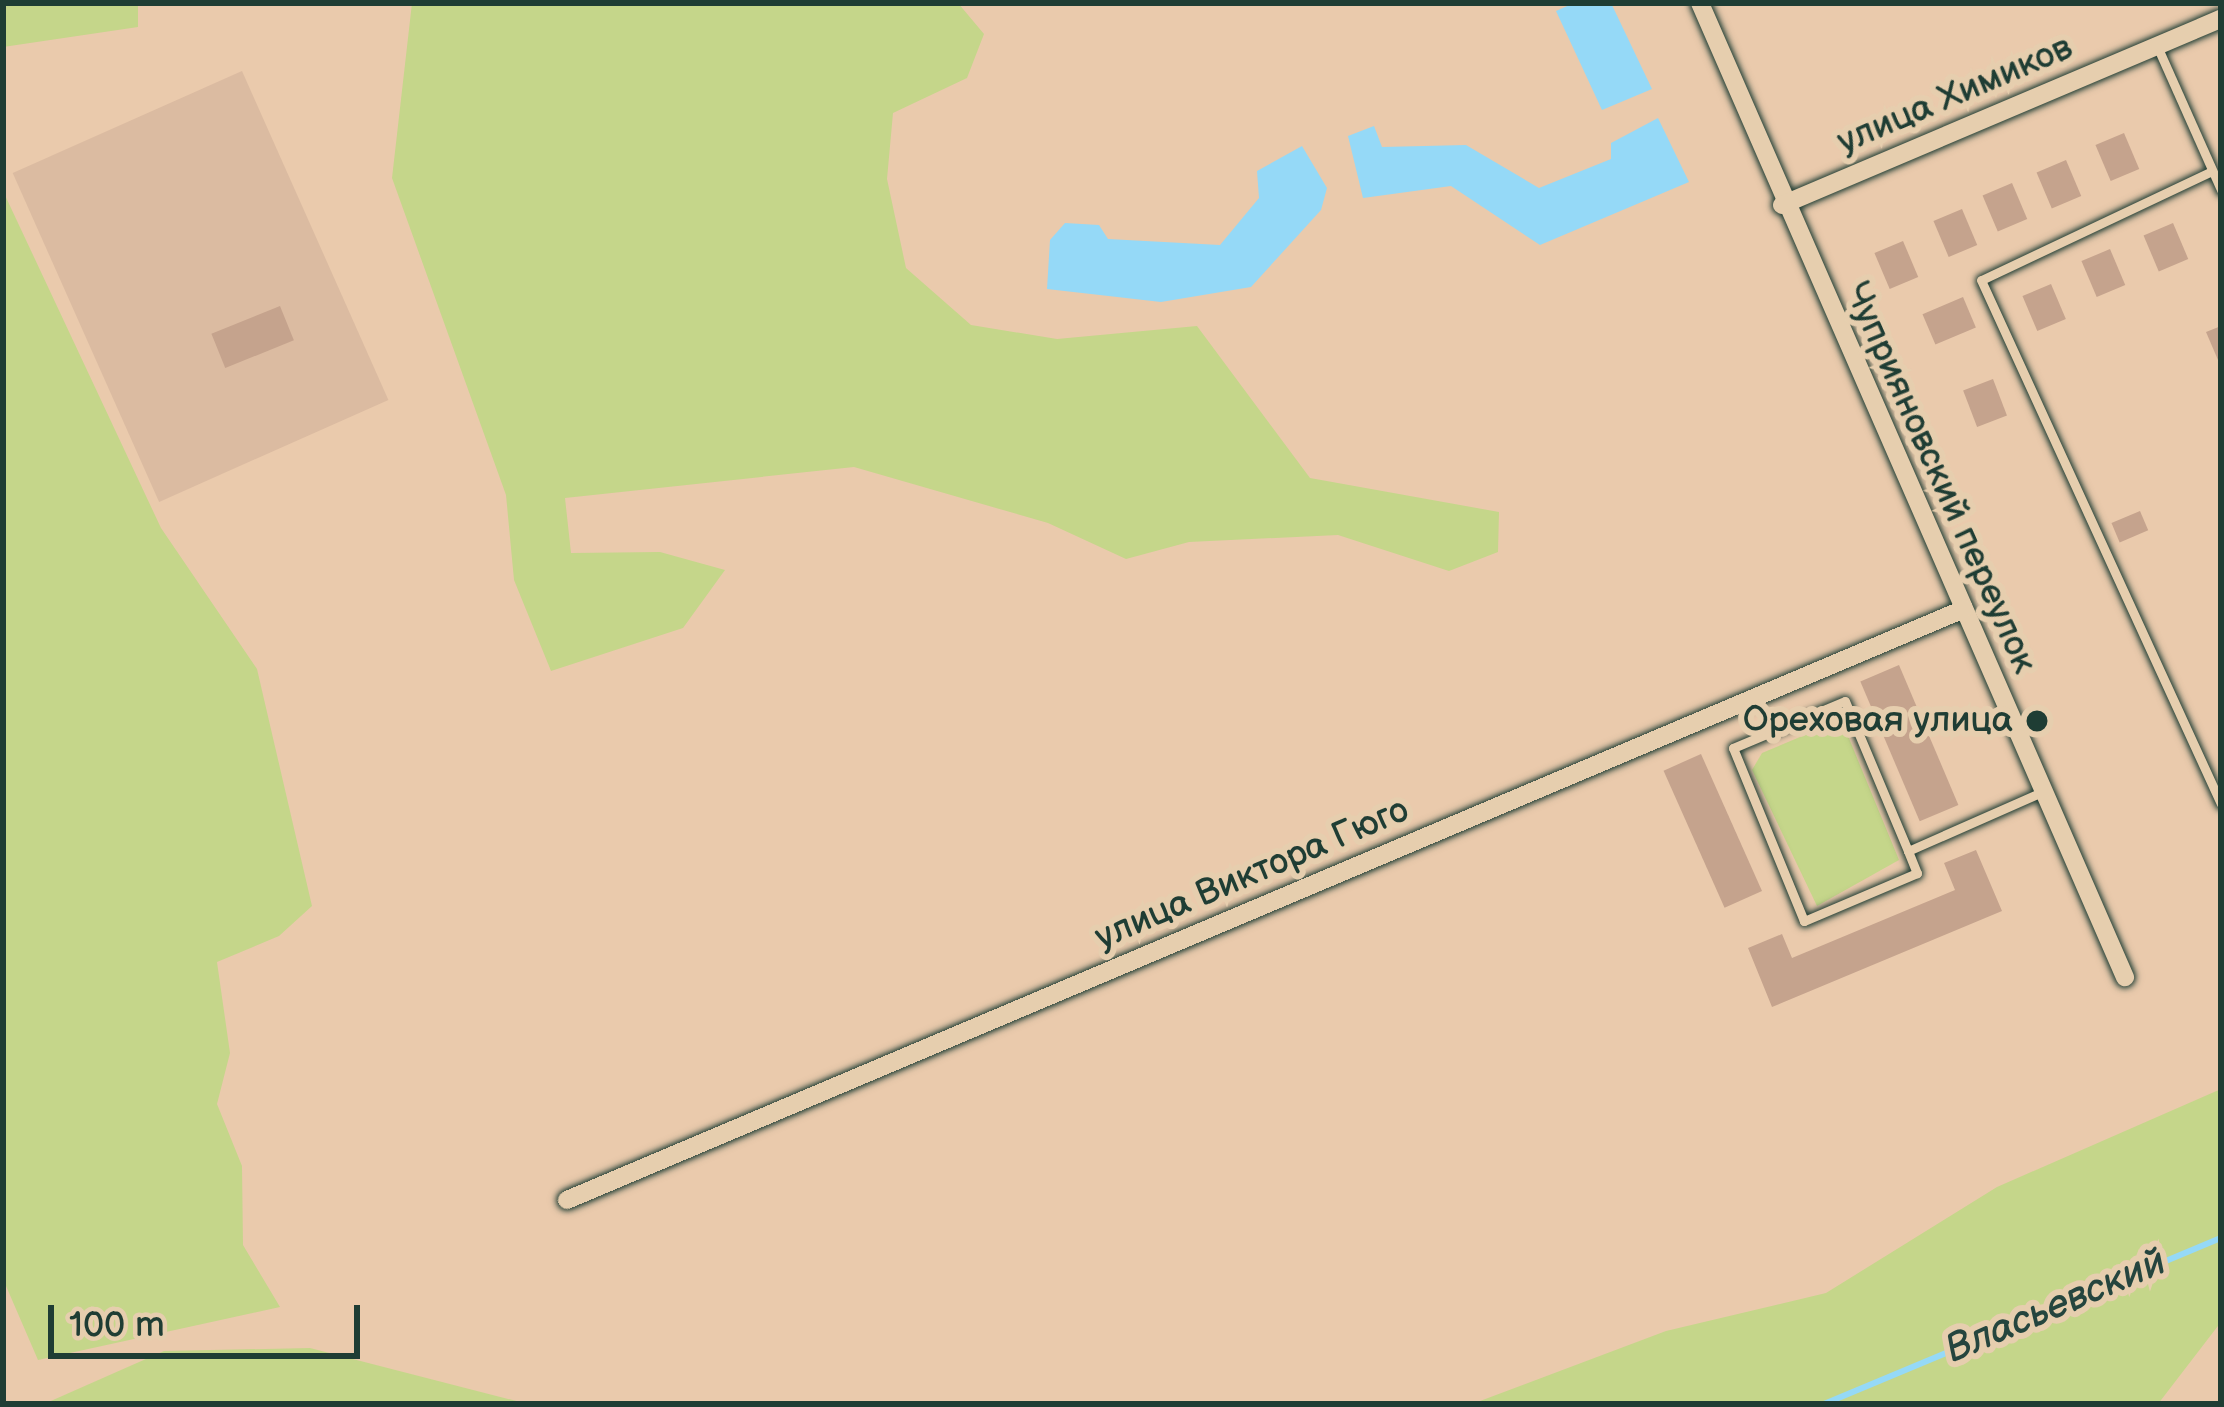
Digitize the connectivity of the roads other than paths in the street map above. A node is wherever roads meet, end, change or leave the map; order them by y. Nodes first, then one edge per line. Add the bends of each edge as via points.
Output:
1 (1700, 3) edge
2 (2221, 20) edge
3 (2157, 46) junction
4 (2212, 171) junction
5 (2221, 190) edge
6 (1782, 205) junction
7 (1964, 609) junction
8 (2042, 792) junction
9 (2221, 804) edge
10 (1908, 851) junction
11 (2125, 977) dead end
12 (567, 1200) dead end

1 - 6 street, Чуприяновский переулок
2 - 3 street, улица Химиков
3 - 4 lane
3 - 6 street, улица Химиков
4 - 5 lane
4 - 9 lane via 1981,280
6 - 7 street, Чуприяновский переулок
7 - 8 street, Чуприяновский переулок
7 - 12 street, улица Виктора Гюго
8 - 10 lane
8 - 11 street, Чуприяновский переулок
10 - 10 lane via 1845,700 1733,748 1804,920 1917,873

